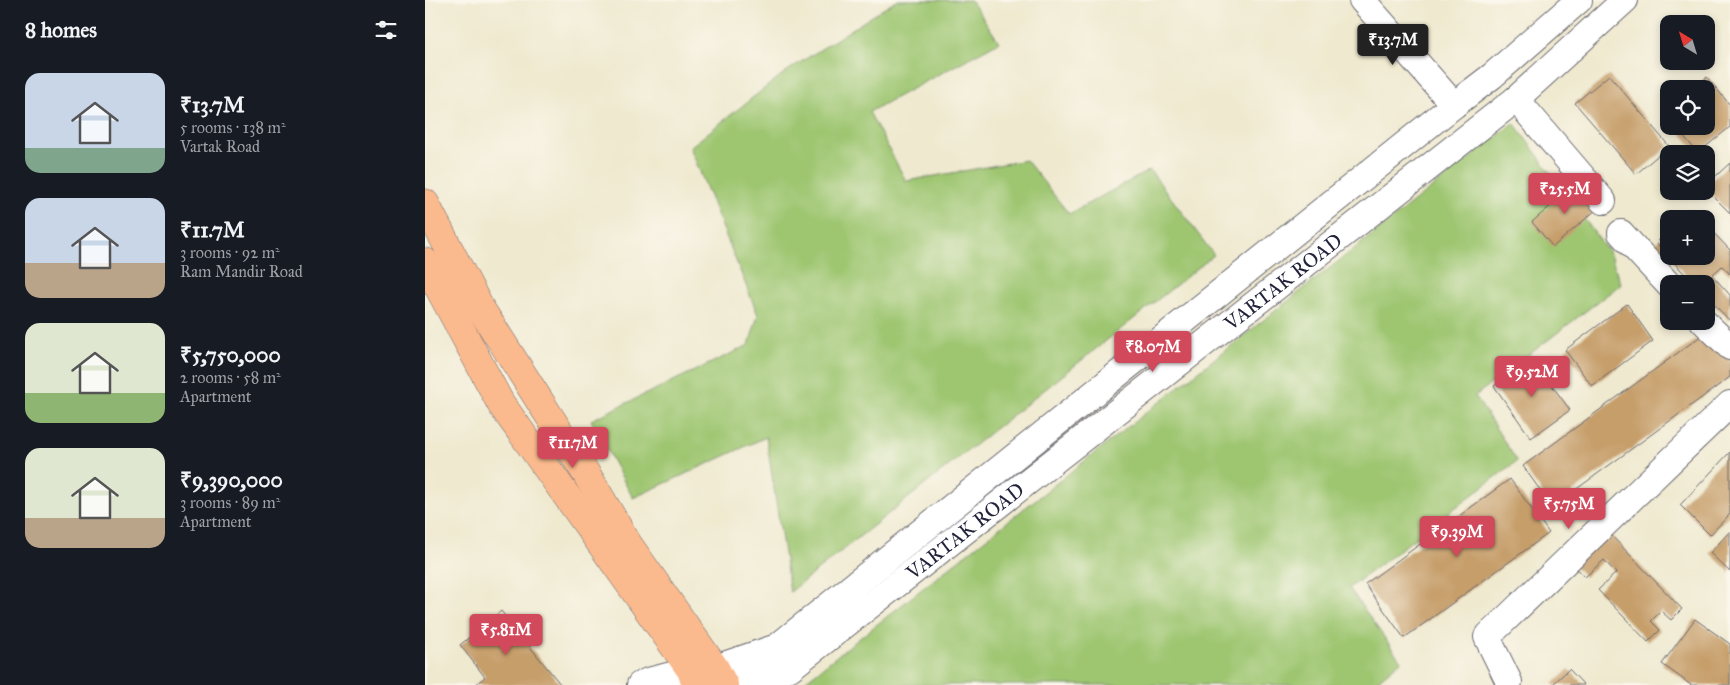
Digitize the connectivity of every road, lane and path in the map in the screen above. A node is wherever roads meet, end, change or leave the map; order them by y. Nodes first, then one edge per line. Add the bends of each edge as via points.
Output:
1 (1361, 0) edge
2 (1579, 0) edge
3 (1625, 0) edge
4 (1516, 99) junction
5 (1455, 105) junction
6 (1603, 201) dead end
7 (425, 203) edge
8 (1621, 233) dead end
9 (425, 262) edge
10 (1660, 275) edge
11 (1713, 330) edge
12 (1730, 346) edge
13 (1730, 404) edge
14 (707, 677) edge
15 (640, 685) edge
16 (737, 685) edge
17 (1508, 685) edge

1 - 5 street
2 - 5 street, VARTAK ROAD
3 - 4 street, VARTAK ROAD
4 - 6 street
4 - 16 street, VARTAK ROAD via 789,668
5 - 14 street, VARTAK ROAD via 777,647
7 - 14 main road via 479,306 587,475
8 - 10 street
9 - 14 main road via 501,404
11 - 12 street
13 - 17 street via 1487,637
14 - 15 street, VARTAK ROAD via 648,681

